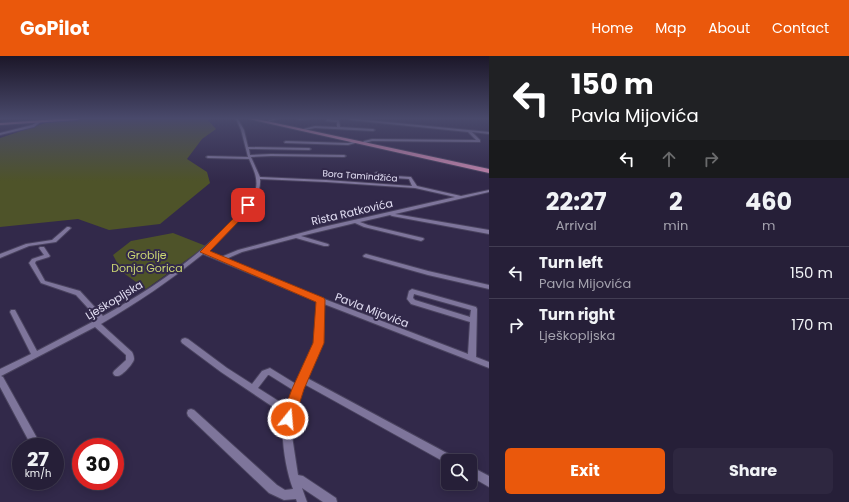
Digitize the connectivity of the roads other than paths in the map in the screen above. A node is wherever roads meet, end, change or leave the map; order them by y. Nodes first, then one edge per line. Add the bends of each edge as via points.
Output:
1 (244, 140) edge
2 (347, 140) edge
3 (355, 140) edge
4 (478, 140) edge
5 (286, 142) dead end
6 (357, 142) junction
7 (365, 142) junction
8 (376, 144) junction
9 (398, 144) dead end
10 (247, 148) junction
11 (309, 149) dead end
12 (344, 156) dead end
13 (208, 157) dead end
14 (250, 157) junction
15 (489, 170) edge
16 (376, 173) dead end
17 (258, 178) junction
18 (415, 188) junction
19 (489, 191) edge
20 (460, 198) junction
21 (390, 214) junction
22 (356, 222) junction
23 (69, 228) dead end
24 (489, 232) edge
25 (296, 236) junction
26 (421, 239) dead end
27 (326, 245) dead end
28 (42, 248) dead end
29 (204, 252) junction
30 (0, 256) edge
31 (366, 256) dead end
32 (220, 259) junction
33 (489, 287) edge
34 (320, 300) junction
35 (13, 312) dead end
36 (103, 320) junction
37 (474, 320) junction
38 (96, 324) junction
39 (185, 341) dead end
40 (35, 355) junction
41 (472, 359) junction
42 (489, 365) edge
43 (0, 372) edge
44 (117, 373) dead end
45 (0, 379) edge
46 (302, 379) junction
47 (252, 389) junction
48 (298, 389) junction
49 (191, 413) dead end
50 (290, 413) junction
51 (32, 438) edge
52 (441, 454) edge
53 (477, 475) edge
54 (294, 479) junction
55 (489, 482) edge
56 (300, 498) edge
57 (332, 502) edge

1 - 10 street
2 - 6 main road
3 - 7 main road
4 - 7 street
5 - 6 street
6 - 15 main road
7 - 8 main road
8 - 9 street
8 - 15 main road
10 - 11 street
10 - 14 street
12 - 14 street
13 - 14 street
14 - 17 street
16 - 18 street via 379,176 410,178
17 - 18 street, Bora Tamindžića
17 - 29 street, Lješkopljska via 258,188 248,205
18 - 20 street, Bora Tamindžića
19 - 20 street, Rista Ratkovića
20 - 21 street, Rista Ratkovića
21 - 22 street, Rista Ratkovića
21 - 24 street
22 - 25 street, Rista Ratkovića
22 - 26 street
23 - 30 street via 54,241 28,245
25 - 27 street
25 - 32 street, Rista Ratkovića
28 - 36 street via 47,256 34,260 32,264 43,282 78,293
29 - 32 street, Pavla Mijovića
29 - 36 street, Lješkopljska
31 - 33 street
32 - 34 street, Pavla Mijovića
34 - 41 street, Pavla Mijovića
34 - 46 street via 319,343
35 - 40 street
36 - 38 street, Lješkopljska
37 - 37 street via 474,309 412,291 410,299 413,302
37 - 41 street
38 - 40 street, Lješkopljska
38 - 44 street via 129,354 129,362
39 - 47 street
40 - 43 street, Lješkopljska
41 - 42 street, Pavla Mijovića
45 - 51 street
46 - 48 street
46 - 52 street
47 - 48 street via 265,373 270,371
47 - 50 street
48 - 50 street
49 - 56 street via 274,489 284,495
50 - 54 street via 287,436
53 - 55 street
54 - 56 street
54 - 57 street

